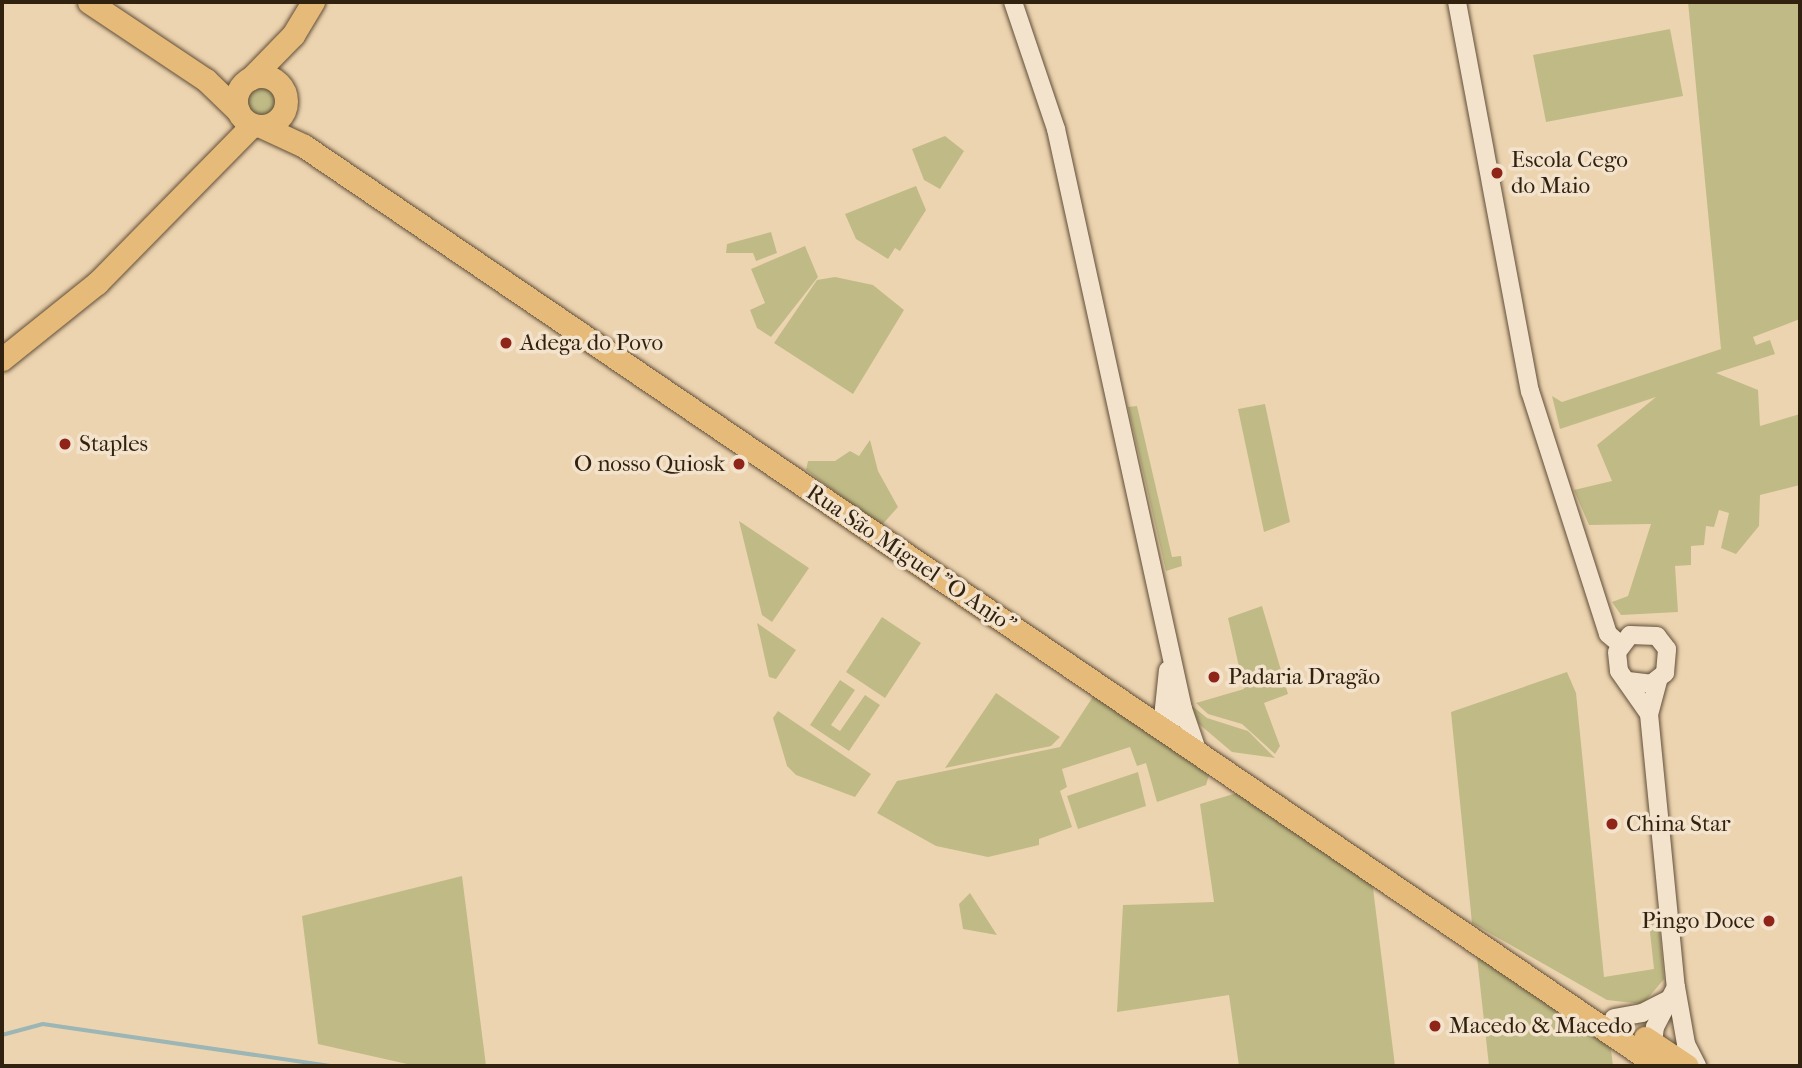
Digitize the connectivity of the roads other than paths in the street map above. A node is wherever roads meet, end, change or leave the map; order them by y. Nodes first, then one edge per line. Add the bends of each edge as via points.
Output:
1 (89, 2) edge
2 (313, 2) edge
3 (1013, 2) edge
4 (1457, 2) edge
5 (293, 35) junction
6 (206, 80) junction
7 (247, 81) junction
8 (284, 96) junction
9 (248, 119) junction
10 (304, 146) junction
11 (132, 248) junction
12 (2, 359) edge
13 (2, 378) edge
14 (1602, 616) junction
15 (1637, 633) junction
16 (1610, 642) junction
17 (1169, 659) junction
18 (1628, 681) junction
19 (1658, 681) junction
20 (1165, 696) junction
21 (1129, 705) junction
22 (1184, 709) junction
23 (1649, 714) junction
24 (1163, 727) junction
25 (1197, 750) junction
26 (1468, 934) junction
27 (1673, 993) junction
28 (1681, 1017) junction
29 (1614, 1018) junction
30 (1654, 1051) edge
31 (1687, 1066) edge
32 (1696, 1066) edge

1 - 6 main road, Rua São Miguel "O Anjo"
2 - 5 main road
3 - 17 street via 1056,129
4 - 14 street via 1530,391
5 - 7 main road
5 - 8 main road
6 - 7 main road
6 - 9 main road, Rua São Miguel "O Anjo"
7 - 8 main road via 273,80
7 - 9 main road
8 - 9 main road via 281,115
8 - 10 main road
9 - 10 main road, Rua São Miguel "O Anjo"
9 - 11 main road
10 - 21 main road, Rua São Miguel "O Anjo"
11 - 12 main road
11 - 13 main road via 115,287
14 - 15 street
14 - 16 street
15 - 16 street
15 - 19 street via 1657,636 1667,649 1668,666
16 - 18 street
17 - 20 street
17 - 22 street
18 - 19 street via 1643,685
18 - 23 street
19 - 23 street
20 - 21 street via 1144,706
20 - 24 street
21 - 24 main road, Rua São Miguel "O Anjo"
22 - 24 street
22 - 25 street
23 - 27 street
24 - 25 main road, Rua São Miguel "O Anjo"
25 - 26 main road, Rua São Miguel "O Anjo"
26 - 29 main road, Rua São Miguel "O Anjo" via 1560,982
26 - 30 main road, Rua São Miguel "O Anjo" via 1567,1003
27 - 28 street
27 - 29 street via 1643,1013
27 - 30 street
28 - 30 street
28 - 32 street
29 - 30 main road, Rua São Miguel "O Anjo"
30 - 31 main road, Rua São Miguel "O Anjo"

